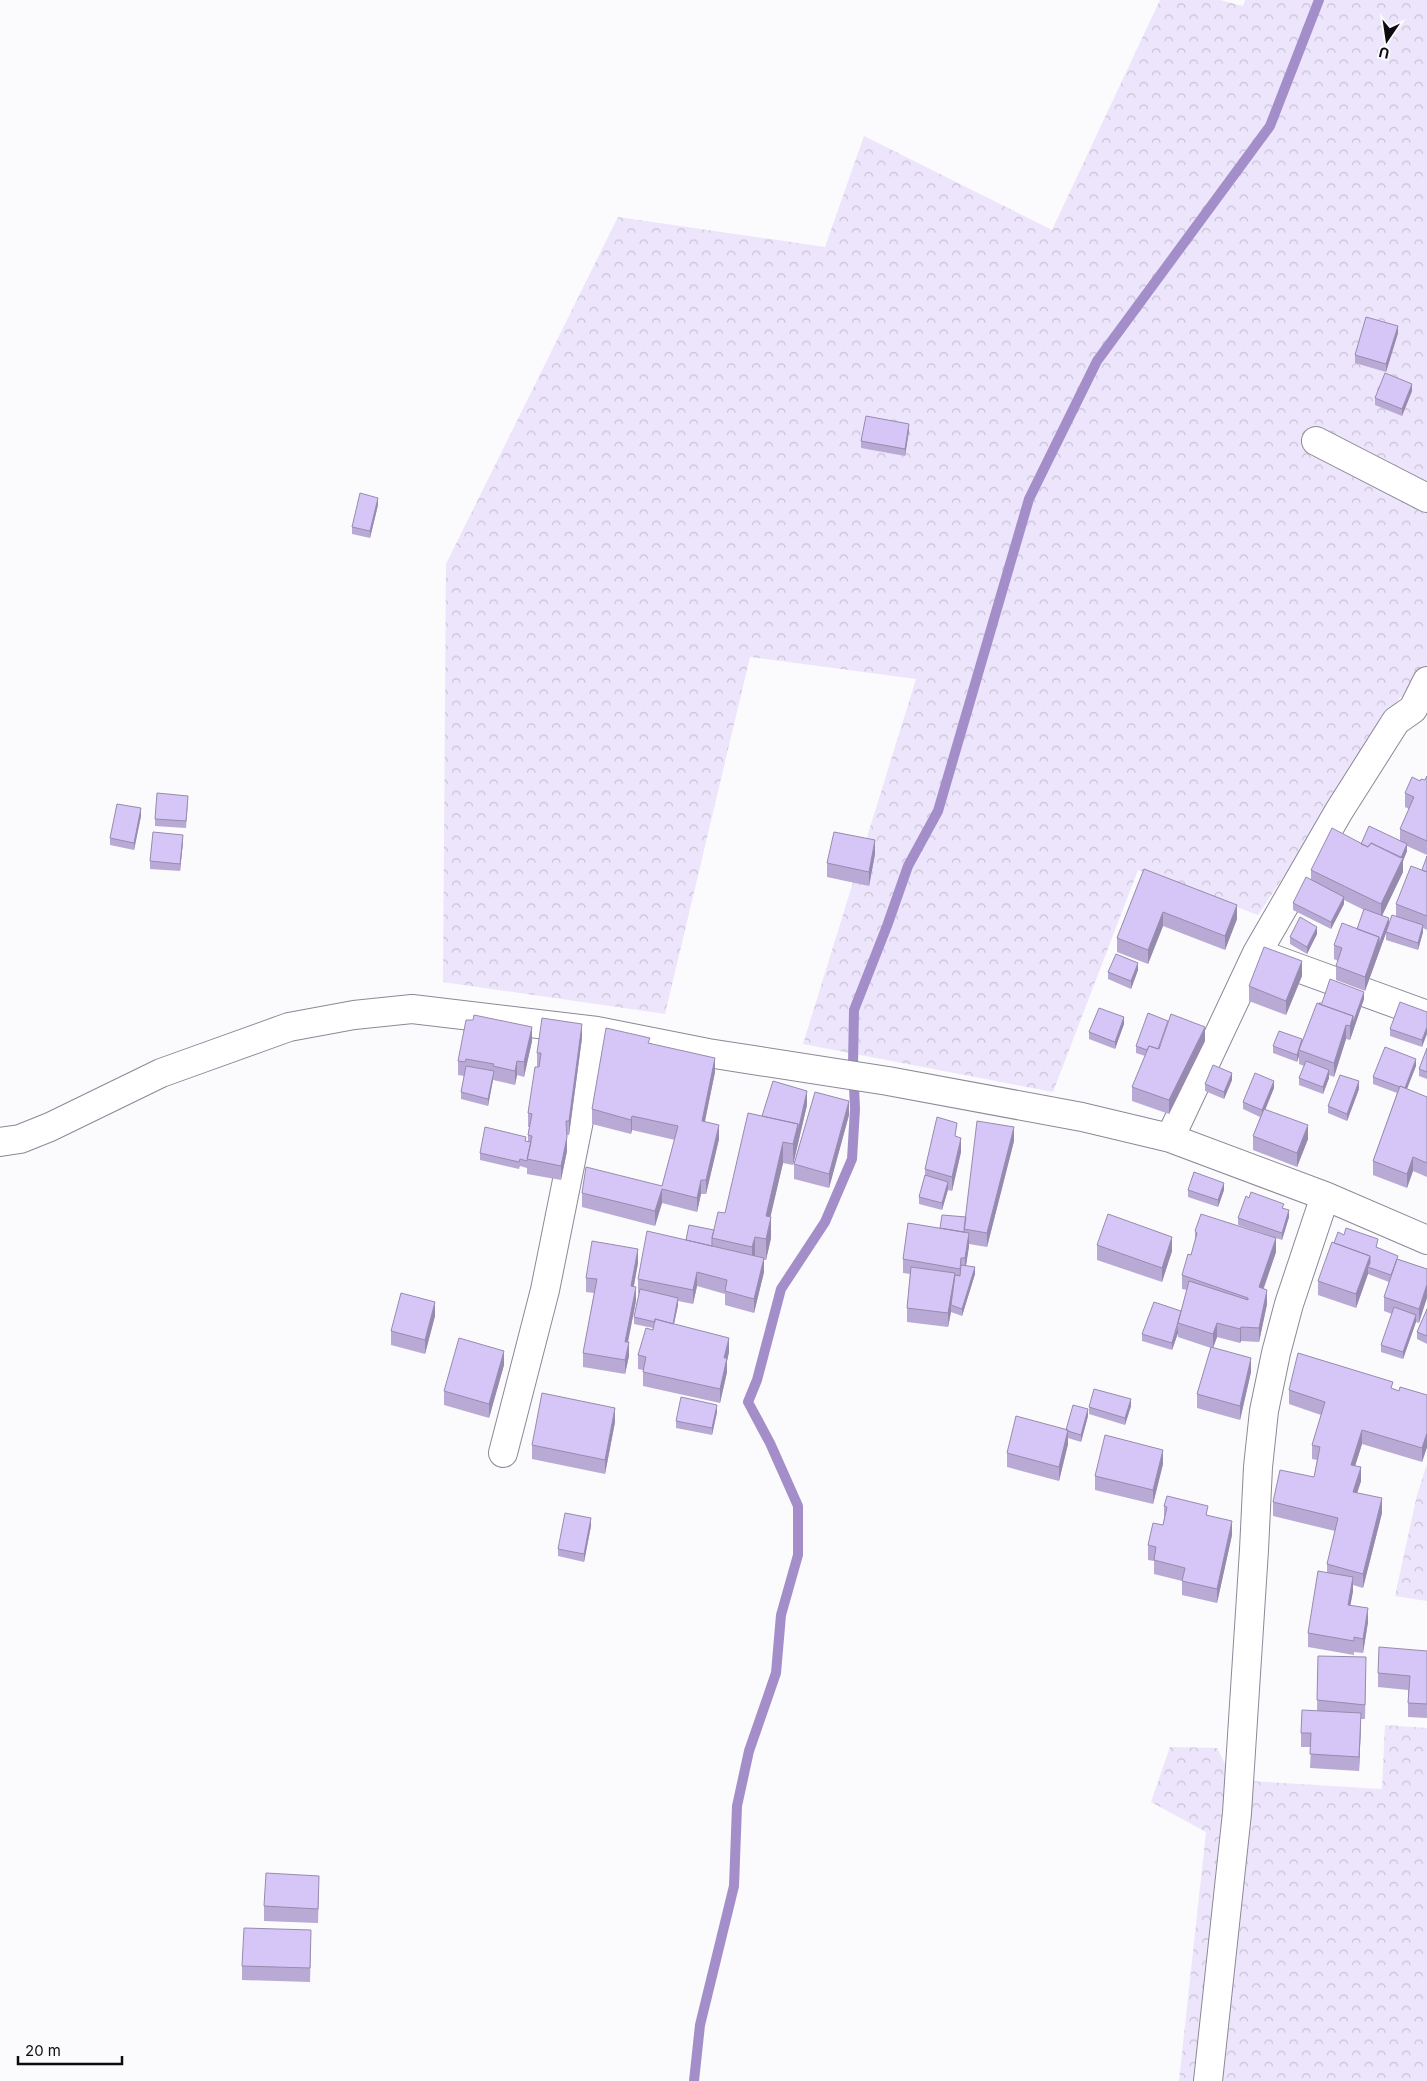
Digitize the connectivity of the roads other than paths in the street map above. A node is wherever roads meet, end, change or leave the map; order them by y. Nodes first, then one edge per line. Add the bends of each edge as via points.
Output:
1 (1316, 441) dead end
2 (1427, 498) edge
3 (1427, 681) edge
4 (1257, 953) junction
5 (1427, 1016) edge
6 (598, 1031) junction
7 (1170, 1138) junction
8 (0, 1142) edge
9 (1325, 1196) junction
10 (1427, 1240) edge
11 (504, 1453) dead end
12 (1208, 2081) edge

1 - 2 street
3 - 4 street via 1413,709 1396,722 1339,811
4 - 5 street
4 - 7 street
6 - 7 street via 708,1054 888,1081 1082,1117
6 - 8 street via 412,1010 354,1015 289,1027 161,1073 20,1139
6 - 11 street via 545,1290
7 - 9 street
9 - 10 street
9 - 12 street via 1289,1304 1264,1411 1237,1813

